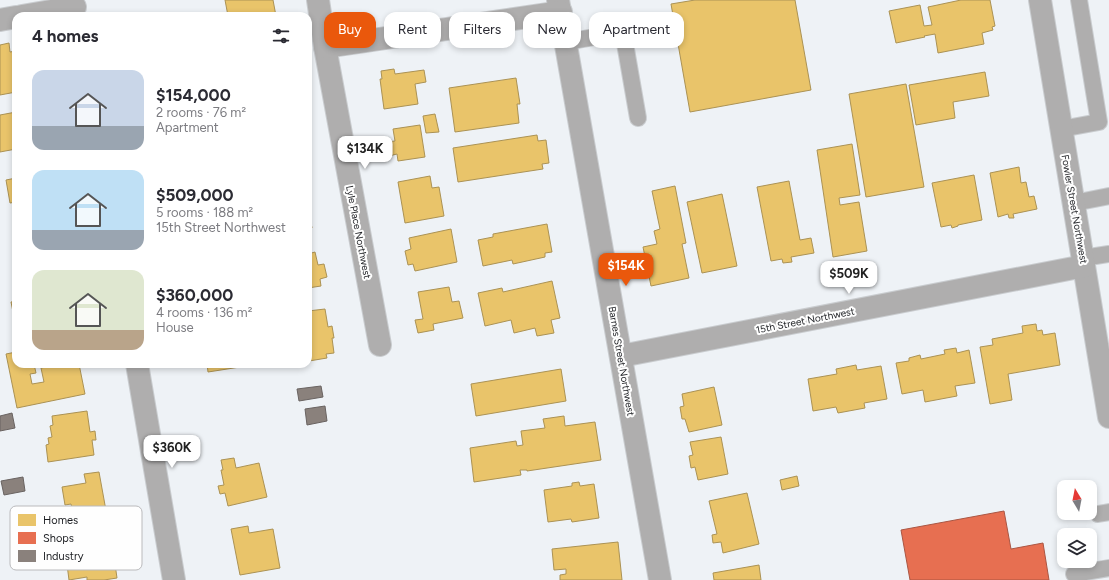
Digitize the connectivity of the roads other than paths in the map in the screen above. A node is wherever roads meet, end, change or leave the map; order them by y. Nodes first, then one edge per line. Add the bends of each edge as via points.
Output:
1 (318, 0) edge
2 (1040, 0) edge
3 (1079, 0) edge
4 (560, 6) edge
5 (75, 8) edge
6 (48, 12) edge
7 (12, 18) edge
8 (0, 20) edge
9 (324, 35) edge
10 (376, 38) edge
11 (326, 48) edge
12 (567, 48) edge
13 (625, 48) edge
14 (638, 118) dead end
15 (1061, 129) junction
16 (1109, 196) edge
17 (1074, 203) junction
18 (1109, 254) edge
19 (1083, 262) junction
20 (1102, 335) edge
21 (380, 345) dead end
22 (621, 356) junction
23 (138, 368) edge
24 (1109, 417) edge
25 (1109, 568) edge
26 (1074, 574) dead end
27 (174, 580) edge
28 (660, 580) edge

1 - 9 street, Lyle Place Northwest
2 - 15 street, Fowler Street Northwest
3 - 15 lane via 1099,122
4 - 10 street
5 - 6 street
7 - 8 street
11 - 21 street, Lyle Place Northwest
12 - 22 street, Barnes Street Northwest
13 - 14 lane
15 - 17 street, Fowler Street Northwest
16 - 17 lane
17 - 19 street, Fowler Street Northwest
18 - 19 lane
19 - 20 street, Fowler Street Northwest
19 - 22 street, 15th Street Northwest
20 - 24 street, Fowler Street Northwest
22 - 28 street, Barnes Street Northwest
23 - 27 street
25 - 26 lane

